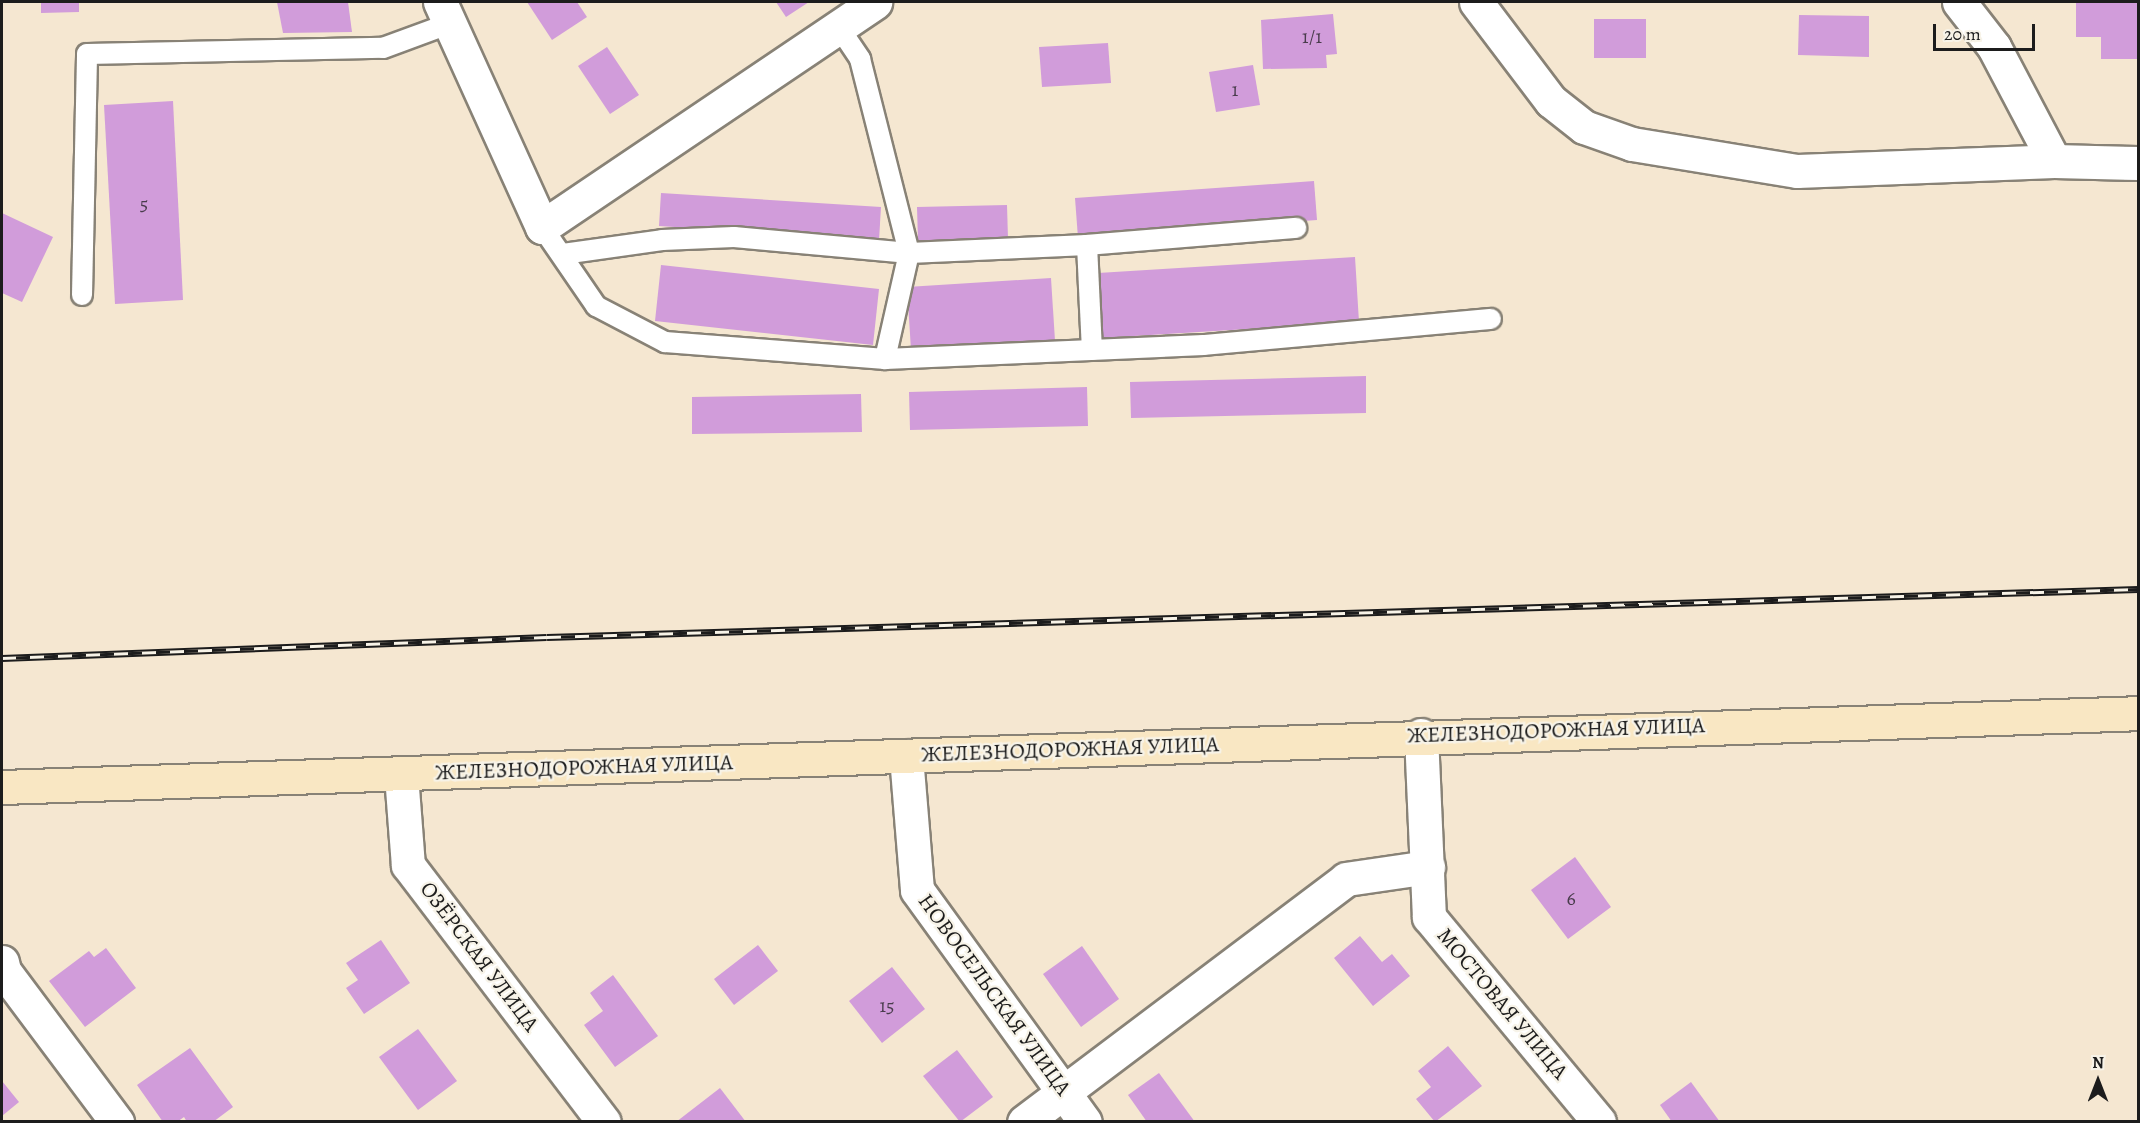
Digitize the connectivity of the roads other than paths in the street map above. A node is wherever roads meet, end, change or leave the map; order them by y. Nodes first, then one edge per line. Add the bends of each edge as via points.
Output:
1 (875, 2) edge
2 (1476, 2) edge
3 (1959, 2) edge
4 (445, 12) edge
5 (838, 27) junction
6 (2054, 161) junction
7 (2139, 163) edge
8 (542, 227) junction
9 (1296, 228) dead end
10 (1087, 245) junction
11 (909, 253) junction
12 (563, 254) junction
13 (82, 295) dead end
14 (1491, 319) dead end
15 (1092, 350) junction
16 (885, 359) junction
17 (2139, 713) edge
18 (1420, 735) junction
19 (906, 756) junction
20 (401, 775) junction
21 (2, 787) edge
22 (1428, 867) junction
23 (2, 962) edge
24 (1062, 1092) junction
25 (117, 1122) edge
26 (604, 1122) edge
27 (1024, 1122) edge
28 (1085, 1122) edge
29 (1599, 1122) edge

1 - 5 street
2 - 6 street via 1551,101 1584,128 1632,144 1797,171
3 - 6 street via 1994,48
4 - 8 street
4 - 13 lane via 383,48 87,54
5 - 8 street
5 - 11 lane via 860,59
6 - 7 street
8 - 12 lane
9 - 10 lane
10 - 11 lane
10 - 15 lane
11 - 12 lane via 734,237 662,240
11 - 16 lane
12 - 16 lane via 596,306 665,342
14 - 15 lane via 1204,345
15 - 16 lane
17 - 18 street, ЖЕЛЕЗНОДОРОЖНАЯ УЛИЦА
18 - 19 street, ЖЕЛЕЗНОДОРОЖНАЯ УЛИЦА
18 - 22 street, МОСТОВАЯ УЛИЦА
19 - 20 street, ЖЕЛЕЗНОДОРОЖНАЯ УЛИЦА
19 - 24 street, НОВОСЕЛЬСКАЯ УЛИЦА via 917,890
20 - 21 street, ЖЕЛЕЗНОДОРОЖНАЯ УЛИЦА
20 - 26 street, ОЗЁРСКАЯ УЛИЦА via 408,865
22 - 24 street via 1346,879
22 - 29 street, МОСТОВАЯ УЛИЦА via 1429,917
23 - 25 street via 4,971
24 - 27 street
24 - 28 street, НОВОСЕЛЬСКАЯ УЛИЦА

